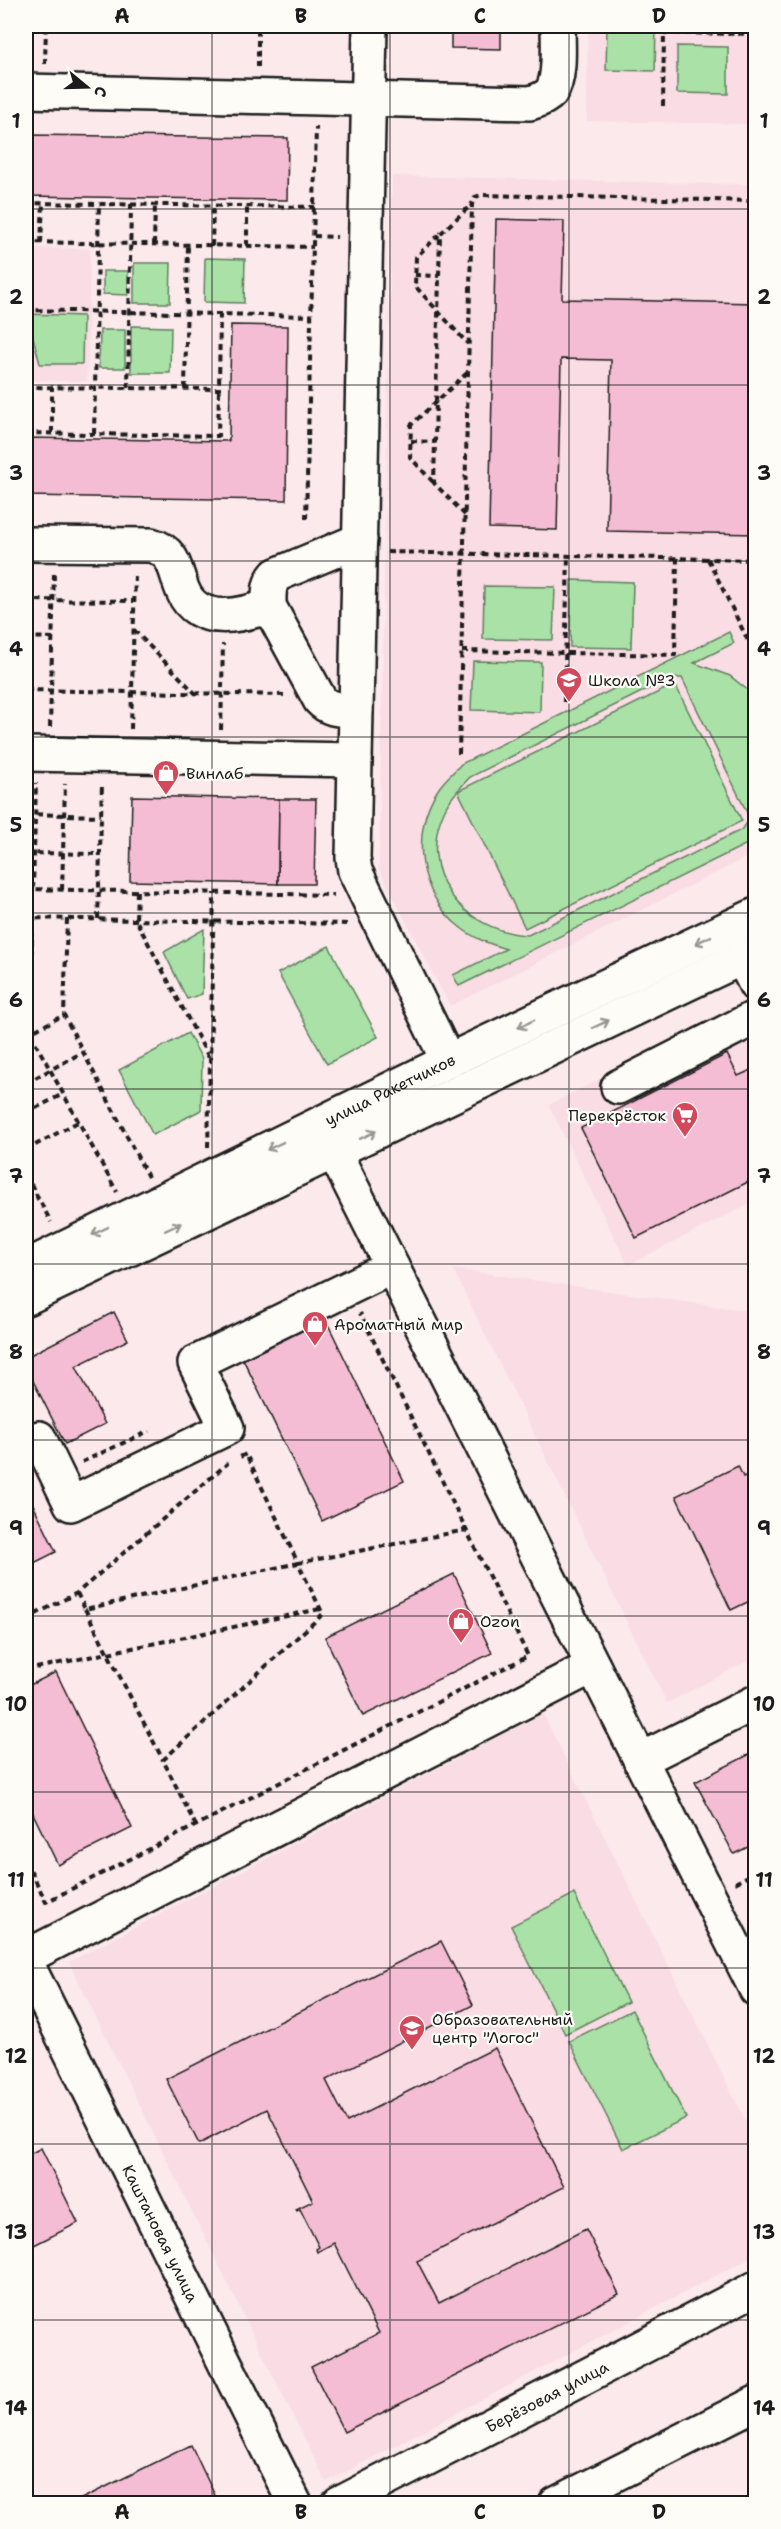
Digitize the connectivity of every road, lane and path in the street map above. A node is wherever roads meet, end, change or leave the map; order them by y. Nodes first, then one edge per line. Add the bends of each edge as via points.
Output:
1 (370, 26) edge
2 (558, 26) edge
3 (664, 26) edge
4 (687, 26) edge
5 (664, 33) junction
6 (687, 33) junction
7 (756, 34) edge
8 (26, 92) edge
9 (368, 99) junction
10 (756, 102) edge
11 (663, 106) dead end
12 (755, 108) edge
13 (316, 119) dead end
14 (756, 201) edge
15 (26, 202) edge
16 (43, 203) junction
17 (99, 203) junction
18 (131, 204) junction
19 (155, 204) junction
20 (472, 204) junction
21 (213, 205) junction
22 (248, 206) junction
23 (315, 207) junction
24 (440, 234) junction
25 (314, 236) junction
26 (338, 237) dead end
27 (26, 242) edge
28 (42, 243) junction
29 (98, 244) junction
30 (130, 244) junction
31 (154, 245) junction
32 (188, 245) junction
33 (212, 246) junction
34 (246, 246) junction
35 (313, 247) junction
36 (415, 275) junction
37 (439, 276) junction
38 (26, 310) edge
39 (97, 311) junction
40 (438, 311) junction
41 (130, 312) junction
42 (187, 313) junction
43 (220, 314) junction
44 (312, 316) junction
45 (469, 344) junction
46 (468, 372) junction
47 (26, 387) edge
48 (52, 387) junction
49 (95, 388) junction
50 (129, 388) junction
51 (185, 389) junction
52 (219, 390) junction
53 (436, 402) junction
54 (26, 433) edge
55 (52, 433) junction
56 (94, 434) junction
57 (411, 441) junction
58 (435, 441) junction
59 (434, 483) junction
60 (465, 515) junction
61 (306, 519) dead end
62 (40, 544) edge
63 (136, 545) junction
64 (372, 546) junction
65 (464, 554) junction
66 (568, 556) junction
67 (677, 558) junction
68 (708, 559) junction
69 (756, 560) edge
70 (26, 600) edge
71 (54, 600) junction
72 (134, 601) junction
73 (269, 606) junction
74 (223, 616) junction
75 (134, 630) junction
76 (26, 637) edge
77 (53, 638) junction
78 (462, 651) junction
79 (565, 653) junction
80 (756, 657) edge
81 (26, 690) edge
82 (51, 690) junction
83 (132, 692) junction
84 (195, 693) junction
85 (222, 693) junction
86 (287, 694) dead end
87 (564, 702) dead end
88 (356, 710) junction
89 (459, 754) dead end
90 (130, 756) junction
91 (220, 758) junction
92 (355, 760) junction
93 (44, 767) edge
94 (102, 780) dead end
95 (26, 814) edge
96 (35, 814) junction
97 (64, 815) junction
98 (101, 816) junction
99 (26, 853) edge
100 (34, 853) junction
101 (63, 854) junction
102 (100, 854) junction
103 (26, 889) edge
104 (33, 889) junction
105 (62, 890) junction
106 (99, 891) junction
107 (137, 891) junction
108 (214, 892) junction
109 (339, 895) dead end
110 (756, 915) edge
111 (26, 918) edge
112 (32, 918) junction
113 (67, 919) junction
114 (98, 919) junction
115 (136, 920) junction
116 (213, 922) junction
117 (353, 924) dead end
118 (751, 964) edge
119 (64, 1015) junction
120 (756, 1017) edge
121 (28, 1034) edge
122 (83, 1052) junction
123 (210, 1060) junction
124 (448, 1061) junction
125 (50, 1070) junction
126 (26, 1083) edge
127 (618, 1087) dead end
128 (63, 1094) junction
129 (26, 1113) edge
130 (78, 1122) junction
131 (327, 1137) junction
132 (207, 1148) dead end
133 (26, 1150) edge
134 (26, 1175) edge
135 (152, 1186) dead end
136 (38, 1198) junction
137 (121, 1200) dead end
138 (26, 1203) edge
139 (56, 1232) dead end
140 (26, 1267) edge
141 (392, 1267) junction
142 (348, 1288) junction
143 (26, 1298) edge
144 (26, 1444) edge
145 (466, 1530) junction
146 (298, 1563) junction
147 (77, 1593) junction
148 (84, 1609) junction
149 (320, 1609) junction
150 (26, 1619) edge
151 (107, 1653) junction
152 (593, 1666) junction
153 (26, 1670) edge
154 (756, 1702) edge
155 (163, 1760) junction
156 (640, 1760) junction
157 (196, 1826) junction
158 (26, 1861) edge
159 (756, 1872) edge
160 (727, 1887) dead end
161 (26, 1958) edge
162 (26, 1962) edge
163 (756, 1989) edge
164 (756, 2288) edge
165 (756, 2403) edge
166 (295, 2504) edge
167 (339, 2504) edge
168 (556, 2504) edge

1 - 9 street
2 - 9 street via 555,83 543,99 530,103
3 - 5 path
4 - 6 path
5 - 6 path
5 - 11 path
6 - 7 path
8 - 9 street
9 - 64 street
10 - 12 path
13 - 23 path
14 - 20 path via 482,195 475,197
15 - 16 path
16 - 17 path
16 - 28 path
17 - 18 path
17 - 29 path
18 - 19 path
18 - 30 path
19 - 21 path
19 - 31 path
20 - 24 path
20 - 45 path
21 - 22 path
21 - 33 path
22 - 23 path
22 - 34 path
23 - 25 path
24 - 36 path via 416,257
24 - 37 path
25 - 26 path
25 - 35 path
27 - 28 path
28 - 29 path
29 - 30 path
29 - 39 path
30 - 31 path
30 - 41 path
31 - 32 path
32 - 33 path
32 - 42 path
33 - 34 path
34 - 35 path
35 - 44 path
36 - 37 path
36 - 40 path via 415,286
37 - 40 path
38 - 39 path
39 - 41 path
39 - 49 path
40 - 45 path
40 - 53 path
41 - 42 path
41 - 50 path
42 - 43 path
42 - 51 path
43 - 44 path
43 - 52 path
44 - 61 path
45 - 46 path
46 - 53 path
46 - 60 path
47 - 48 path
48 - 49 path
48 - 55 path
49 - 50 path
49 - 56 path
50 - 51 path
51 - 52 path
52 - 56 path via 218,436
53 - 57 path via 411,425
53 - 58 path
54 - 55 path
55 - 56 path
57 - 58 path
57 - 59 path via 410,457
58 - 59 path
59 - 60 path
60 - 65 path
62 - 63 street
62 - 71 path
63 - 72 path
63 - 74 street via 162,548 171,557 183,594 194,607
64 - 65 path
64 - 73 street via 276,575 271,581
64 - 88 street
65 - 66 path
65 - 78 path
66 - 67 path
66 - 79 path
67 - 68 path
67 - 79 path via 675,655
68 - 69 path
68 - 80 path
70 - 71 path
71 - 72 path
71 - 77 path
72 - 75 path
73 - 74 street
73 - 88 street via 320,700 335,709
74 - 85 path
75 - 83 path
75 - 84 path
76 - 77 path
77 - 82 path
78 - 79 path
78 - 89 path
79 - 87 path
81 - 82 path
82 - 83 path
82 - 93 path
83 - 84 path
83 - 90 path
84 - 85 path
85 - 86 path
85 - 91 path
88 - 92 street
90 - 91 street
90 - 93 street
91 - 92 street
92 - 124 street via 355,871
93 - 96 path
93 - 97 path
94 - 98 path
95 - 96 path
96 - 97 path
96 - 100 path
97 - 98 path
97 - 101 path
98 - 102 path
99 - 100 path
100 - 101 path
100 - 104 path
101 - 102 path
101 - 105 path
102 - 106 path
103 - 104 path
104 - 105 path
105 - 106 path
106 - 107 path
106 - 114 path
107 - 108 path
107 - 115 path
108 - 109 path
108 - 116 path
110 -> 124 street, улица Ракетчиков
111 - 112 path
112 - 113 path
112 - 121 path
113 - 114 path
113 - 119 path
114 - 115 path
115 - 116 path
115 - 123 path
116 - 117 path
116 - 123 path
131 -> 118 street, улица Ракетчиков
119 - 121 path
119 - 122 path
120 - 127 street
121 - 125 path
122 - 125 path
122 - 135 path
123 - 132 path
124 - 131 street, улица Ракетчиков
125 - 126 path
125 - 128 path
128 - 129 path
128 - 130 path
130 - 133 path
130 - 137 path
131 -> 140 street, улица Ракетчиков
131 - 141 street
143 -> 131 street, улица Ракетчиков
134 - 136 path
136 - 138 path
136 - 139 path
141 - 142 street
141 - 152 street
142 - 144 street via 195,1363 227,1428 71,1504 39,1438
142 - 145 path
145 - 146 path
145 - 157 path via 528,1656
146 - 147 path via 246,1454 224,1465
146 - 148 path
146 - 149 path
147 - 148 path
147 - 150 path
148 - 151 path
149 - 151 path
149 - 155 path via 323,1614
151 - 153 path
151 - 155 path
152 - 156 street
152 - 161 street
154 - 156 street
155 - 157 path
156 - 163 street
157 - 158 path via 46,1902
159 - 160 path
162 - 166 street, Каштановая улица
164 - 167 street, Берёзовая улица
165 - 168 street

